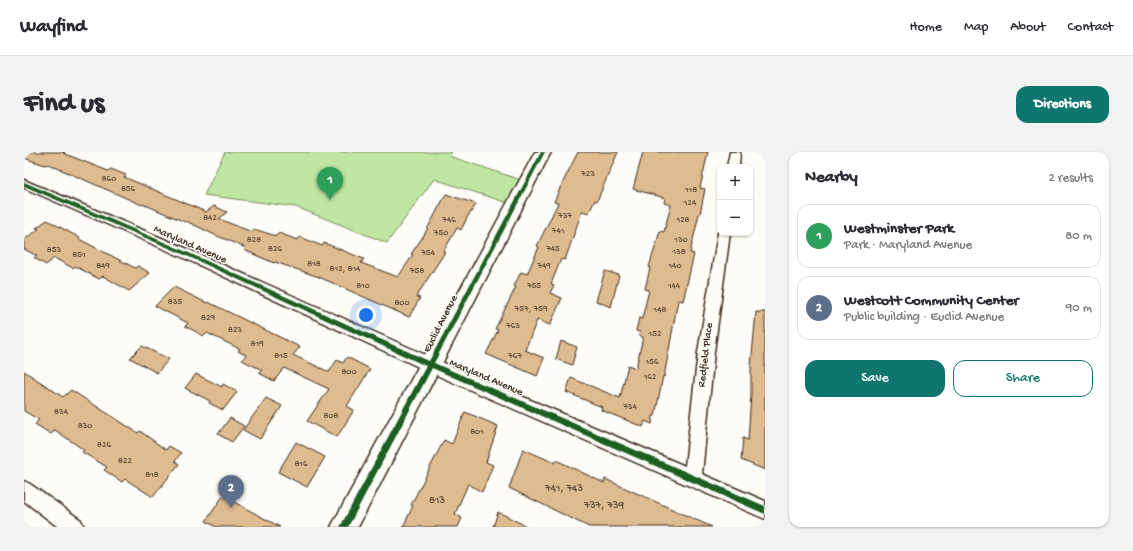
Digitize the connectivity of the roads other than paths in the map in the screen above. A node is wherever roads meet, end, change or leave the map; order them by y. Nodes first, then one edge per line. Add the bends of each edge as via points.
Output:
1 (543, 152) edge
2 (735, 152) edge
3 (733, 164) edge
4 (24, 184) edge
5 (724, 236) edge
6 (431, 365) junction
7 (693, 478) junction
8 (24, 490) edge
9 (765, 510) edge
10 (74, 527) edge
11 (344, 527) edge

1 - 6 street, Euclid Avenue
2 - 3 street
4 - 6 street, Maryland Avenue via 178,250
5 - 7 street, Redfield Place via 706,352
6 - 7 street, Maryland Avenue
6 - 11 street, Euclid Avenue
7 - 9 street, Maryland Avenue
8 - 10 street

